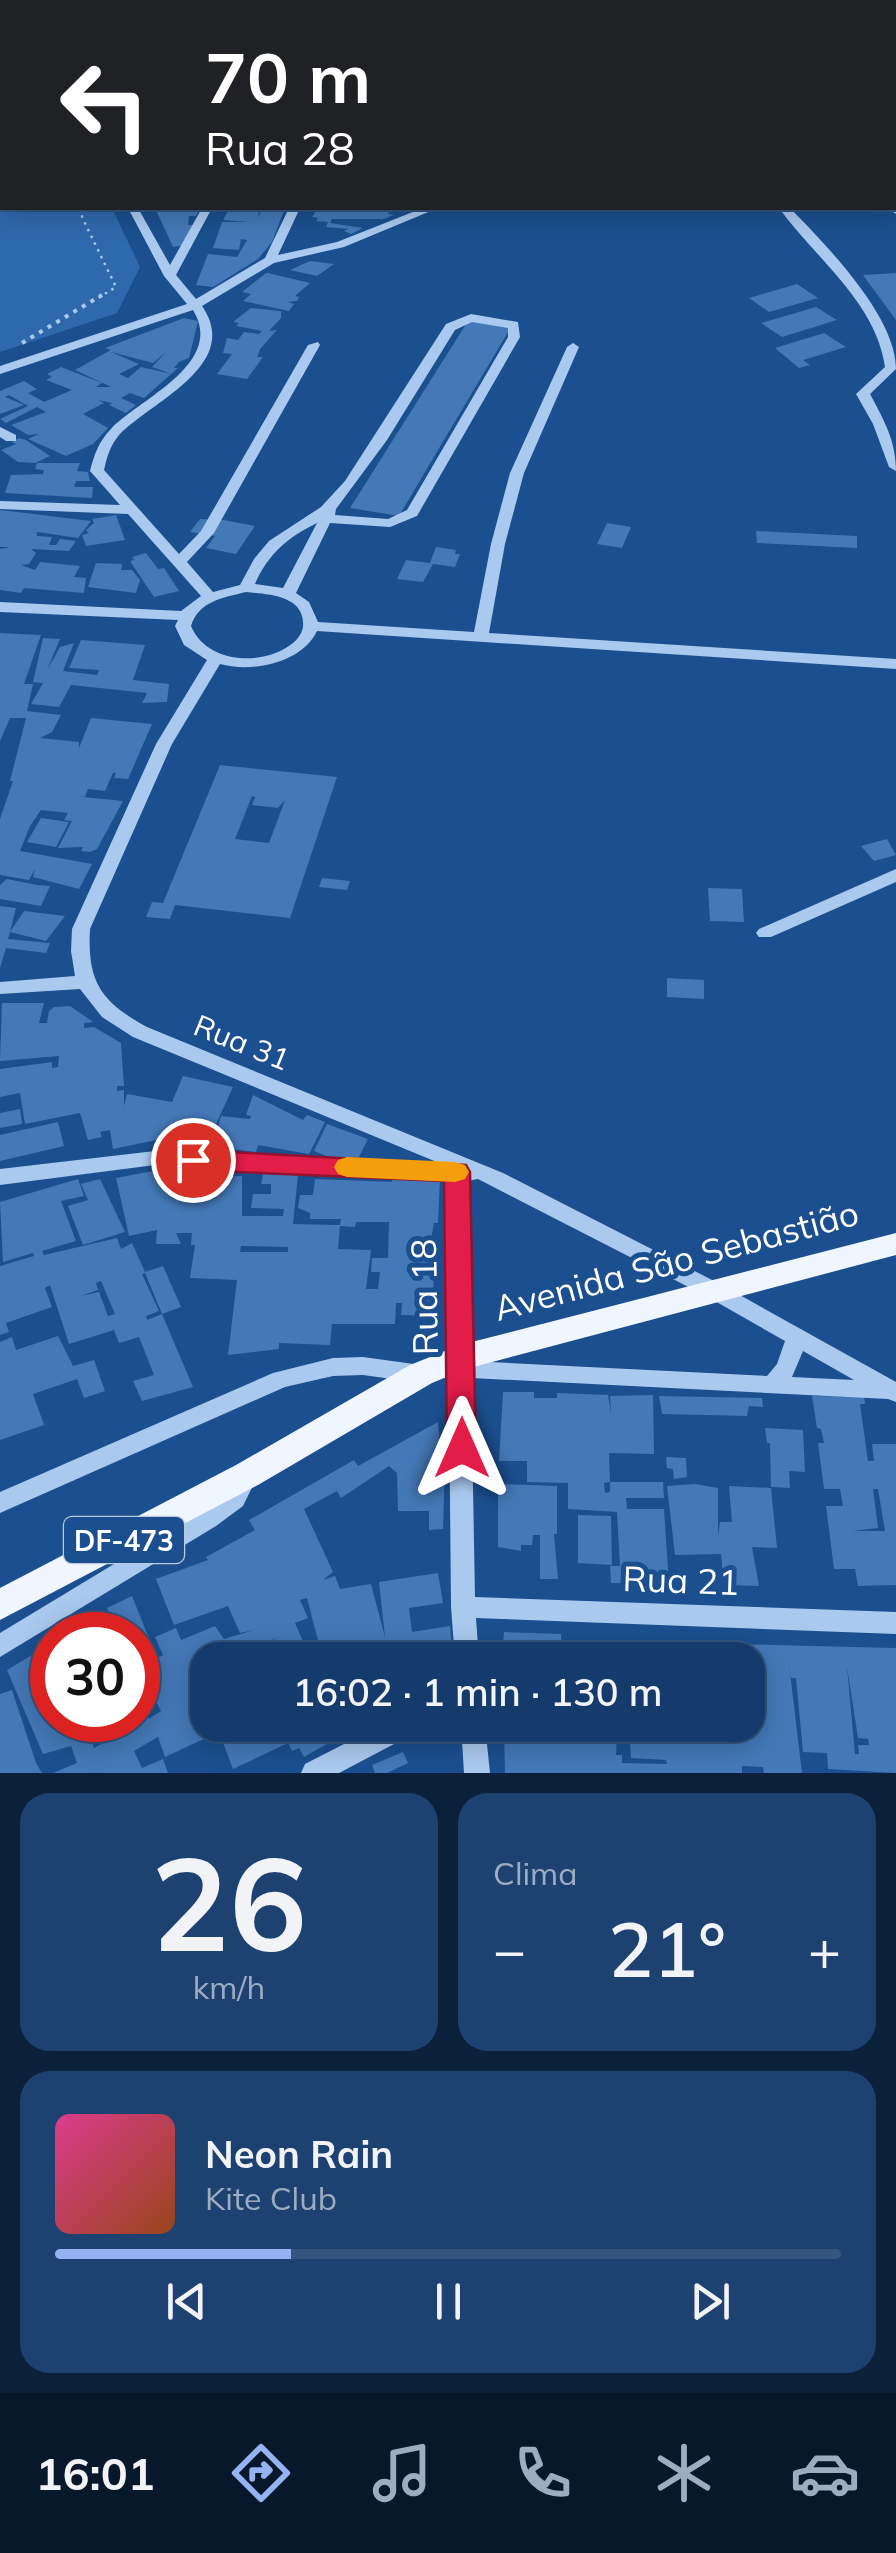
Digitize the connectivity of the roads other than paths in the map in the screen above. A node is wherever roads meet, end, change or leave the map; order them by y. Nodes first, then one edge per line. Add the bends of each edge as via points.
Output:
1 (134, 210) edge
2 (206, 210) edge
3 (293, 210) edge
4 (427, 210) edge
5 (786, 210) edge
6 (270, 260) junction
7 (170, 276) junction
8 (193, 306) junction
9 (314, 345) dead end
10 (573, 346) dead end
11 (0, 370) edge
12 (896, 467) edge
13 (0, 505) edge
14 (132, 510) junction
15 (324, 515) junction
16 (179, 562) junction
17 (246, 588) junction
18 (288, 594) junction
19 (209, 596) junction
20 (0, 607) edge
21 (184, 616) junction
22 (313, 626) junction
23 (481, 637) junction
24 (214, 659) junction
25 (896, 664) edge
26 (896, 875) edge
27 (765, 933) dead end
28 (83, 982) junction
29 (0, 988) edge
30 (457, 1172) junction
31 (0, 1178) edge
32 (496, 1178) junction
33 (896, 1244) edge
34 (713, 1290) junction
35 (797, 1337) junction
36 (461, 1364) junction
37 (421, 1374) junction
38 (774, 1383) junction
39 (894, 1392) edge
40 (247, 1475) junction
41 (0, 1503) edge
42 (0, 1605) edge
43 (462, 1607) junction
44 (896, 1623) edge
45 (465, 1642) edge
46 (0, 1646) edge
47 (373, 1742) edge
48 (474, 1742) edge
49 (314, 1773) edge
50 (477, 1773) edge

1 - 7 street
2 - 7 street
3 - 6 street
4 - 6 street via 340,245
5 - 12 street via 873,306 894,348 889,371 863,394
6 - 8 street
7 - 8 street
8 - 11 street
8 - 14 street via 206,323 198,362 117,431 98,458 101,479
9 - 16 street via 207,533
10 - 23 street via 517,473
13 - 14 street
14 - 16 street
15 - 15 street via 394,522 412,512 514,337 514,325 471,318 450,328
15 - 17 street via 268,547
15 - 18 street
16 - 19 street
17 - 18 street
17 - 19 street
18 - 22 street via 308,608
19 - 21 street
20 - 21 street
21 - 24 street via 186,641
22 - 23 street
22 - 24 street via 308,638 281,656 248,663
23 - 25 street
24 - 28 street via 172,728 92,899 79,950
26 - 27 street
28 - 29 street
28 - 32 street, Rua 31 via 126,1026
30 - 31 street via 155,1158
30 - 32 street
30 - 36 street, Rua 18
32 - 34 street, Rua 31
33 - 34 main road, Avenida São Sebastião / DF-473
34 - 35 street, Rua 31
34 - 36 main road, Avenida São Sebastião / DF-473
35 - 38 street
35 - 39 street, Rua 31
36 - 37 main road, Avenida São Sebastião / DF-473
36 - 38 street
36 - 43 street, Rua 18
37 - 40 main road, Avenida São Sebastião / DF-473
37 - 41 street, Avenida São Sebastião via 348,1366 281,1379
38 - 39 street
40 - 42 main road, Avenida São Sebastião / DF-473
40 - 46 street via 235,1499 208,1520
43 - 44 street, Rua 21
43 - 45 street, Rua 18
47 - 49 street
48 - 50 street

